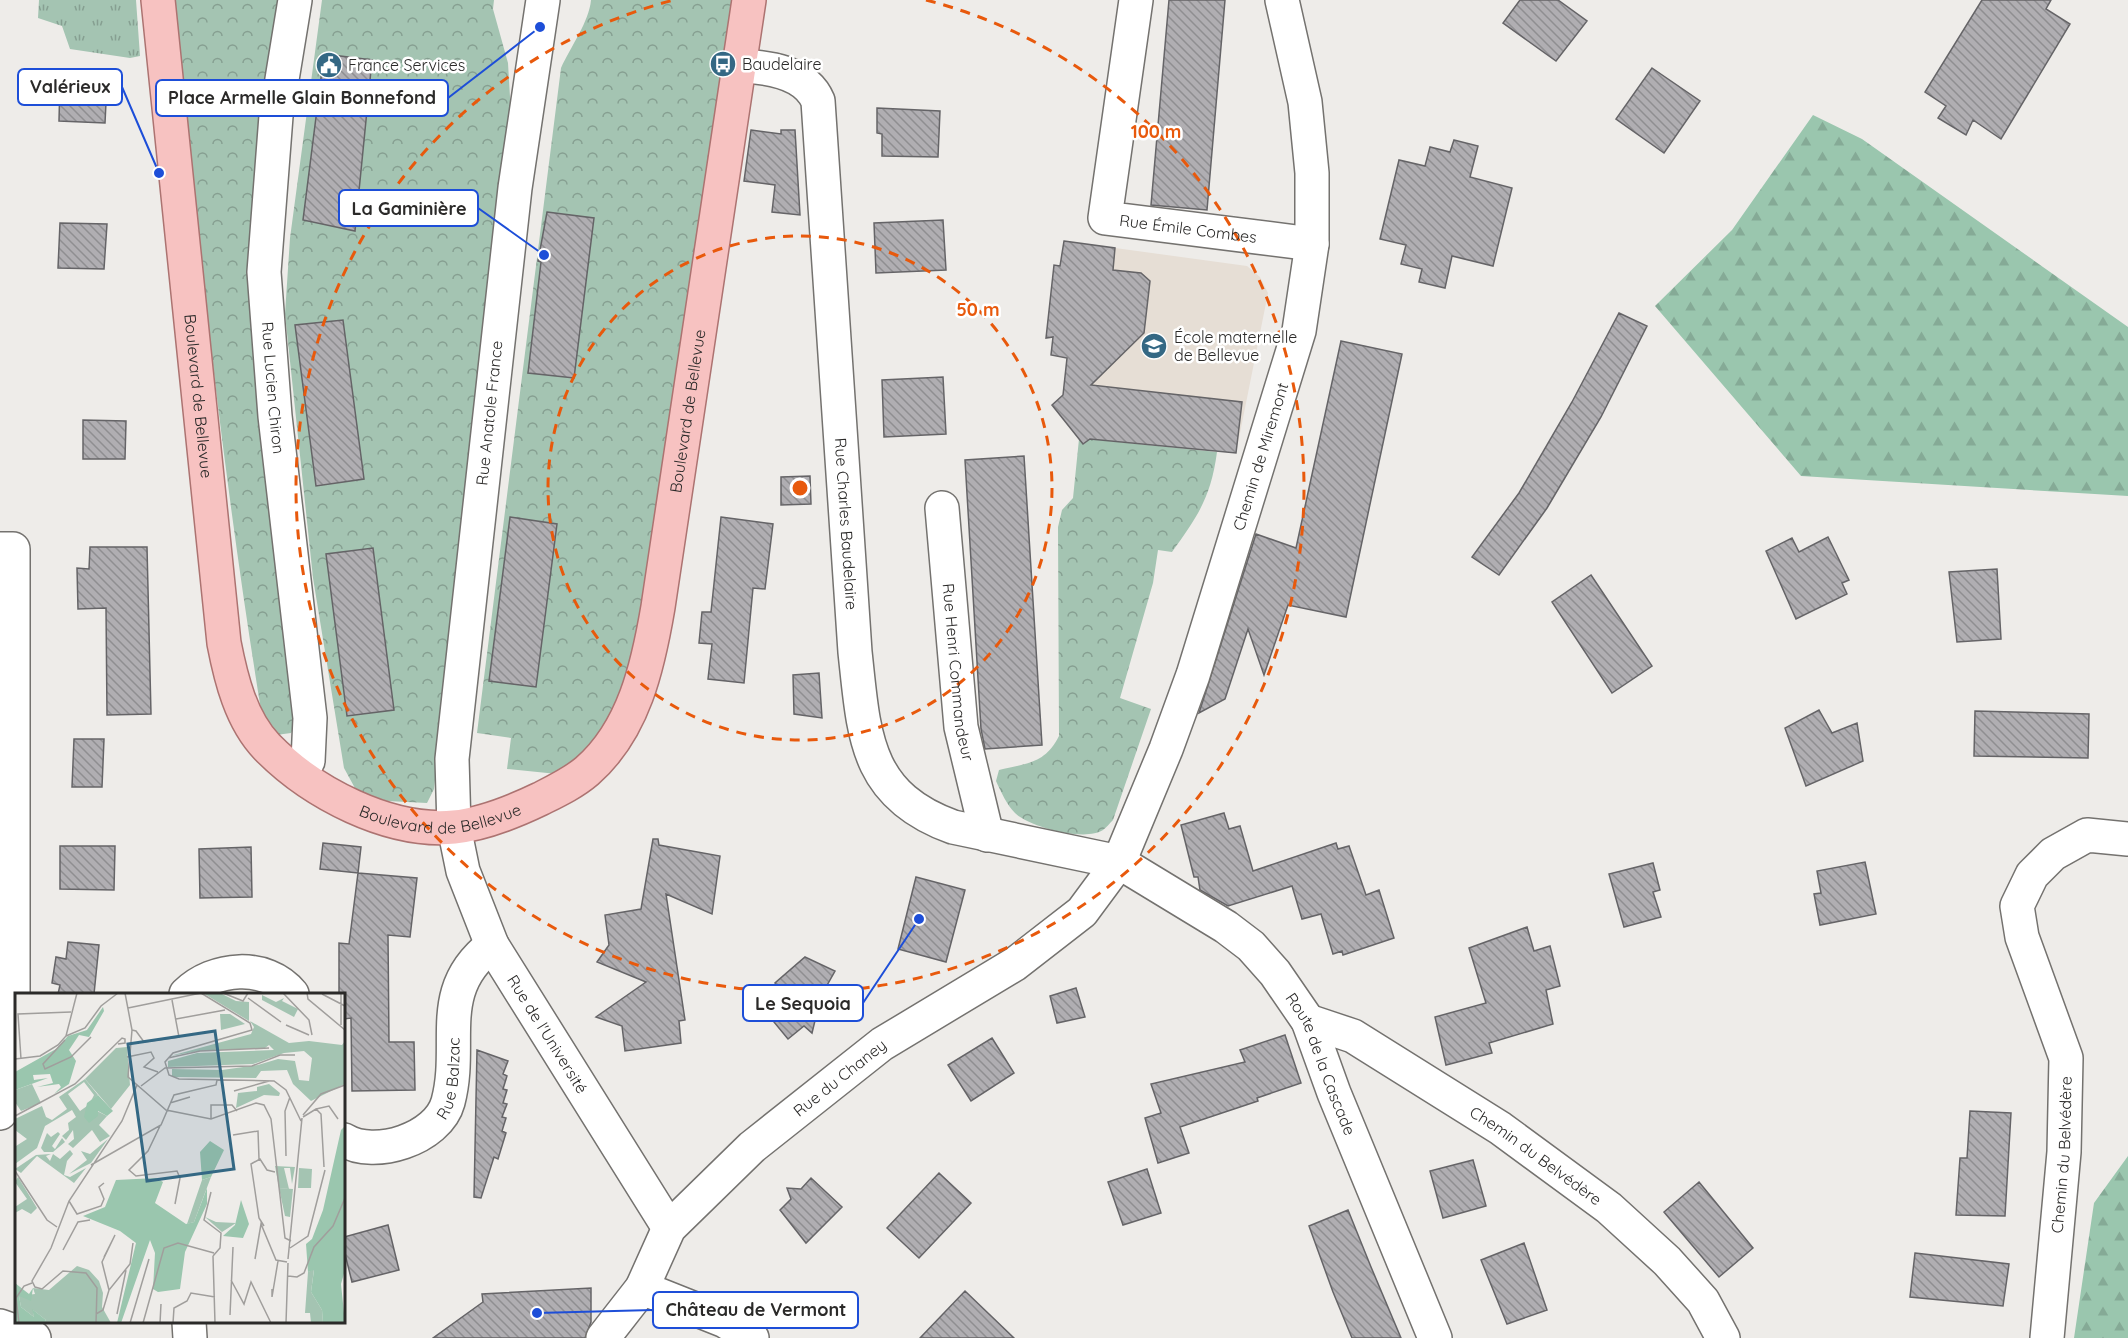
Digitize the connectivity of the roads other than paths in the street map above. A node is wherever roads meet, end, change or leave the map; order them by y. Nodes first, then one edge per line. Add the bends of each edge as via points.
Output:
1 (158, 0) edge
2 (295, 0) edge
3 (543, 0) edge
4 (749, 0) edge
5 (1136, 0) edge
6 (1282, 0) edge
7 (740, 66) junction
8 (1312, 244) junction
9 (942, 508) dead end
10 (6, 549) edge
11 (300, 773) junction
12 (454, 827) junction
13 (987, 835) junction
14 (2128, 839) edge
15 (1119, 862) junction
16 (492, 945) junction
17 (187, 993) edge
18 (291, 993) edge
19 (1308, 1021) junction
20 (0, 1113) edge
21 (345, 1140) edge
22 (669, 1228) junction
23 (642, 1288) junction
24 (189, 1323) edge
25 (0, 1326) edge
26 (34, 1338) edge
27 (190, 1338) edge
28 (603, 1338) edge
29 (752, 1338) edge
30 (1435, 1338) edge
31 (1723, 1338) edge
32 (2047, 1338) edge

1 - 11 main road, Boulevard de Bellevue via 224,644 231,679 244,712 266,746
2 - 11 street, Rue Lucien Chiron via 276,116 264,272 275,416 310,718 308,761
3 - 12 street, Rue Anatole France via 512,212 452,759
4 - 7 main road, Boulevard de Bellevue
5 - 8 street, Rue Émile Combes via 1105,218
6 - 8 street, Chemin de Miremont via 1305,102 1312,173
7 - 12 main road, Boulevard de Bellevue via 658,608 641,685 629,713 587,771 518,810
7 - 13 street, Rue Charles Baudelaire via 762,67 801,80 818,101 855,652 863,724 874,759 888,786 907,805 932,820
8 - 15 street, Chemin de Miremont via 1299,331 1270,430 1193,675
9 - 13 street, Rue Henri Commandeur via 961,727
10 - 20 street via 13,1074 12,1097
11 - 12 main road, Boulevard de Bellevue via 327,795 365,813 426,826
12 - 16 street, Rue de l'Université via 463,871
13 - 15 street, Rue Charles Baudelaire
14 - 32 street, Chemin du Belvédère via 2087,835 2053,854 2032,875 2017,906 2022,937 2066,1058 2064,1152
15 - 19 street, Route de la Cascade via 1251,946
15 - 22 street, Rue du Chaney via 1082,912 1014,964 882,1044 752,1147
16 - 21 street, Rue Balzac via 465,972 455,999 448,1103 438,1119 411,1139 388,1146 370,1149
16 - 22 street, Rue de l'Université
17 - 18 street via 206,978 245,972 270,977
19 - 30 street, Route de la Cascade
19 - 31 street, Chemin du Belvédère via 1363,1042 1500,1128 1610,1208 1704,1301
22 - 23 street, Rue du Chaney
23 - 28 street, Rue du Chaney
23 - 29 street via 725,1322
24 - 27 street
25 - 26 street

